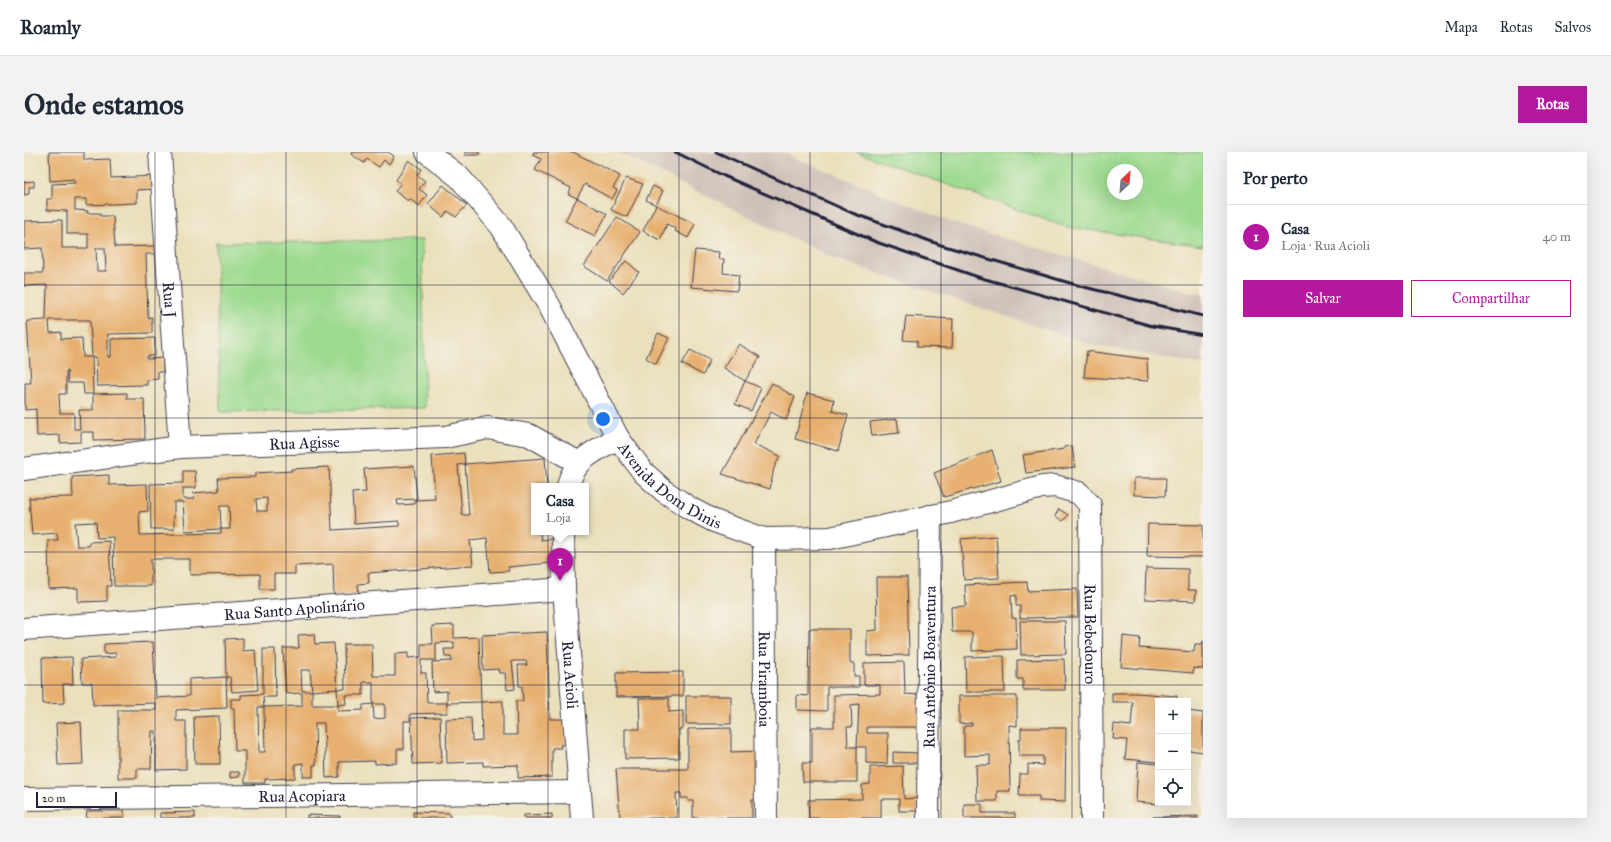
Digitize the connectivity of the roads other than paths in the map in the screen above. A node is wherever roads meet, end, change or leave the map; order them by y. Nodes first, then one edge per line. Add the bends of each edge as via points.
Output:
1 (160, 152) edge
2 (427, 152) edge
3 (618, 438) junction
4 (180, 447) junction
5 (578, 462) junction
6 (24, 469) edge
7 (569, 483) edge
8 (1042, 487) joint
9 (930, 516) junction
10 (563, 535) edge
11 (764, 539) junction
12 (564, 589) junction
13 (24, 629) edge
14 (580, 792) junction
15 (24, 799) edge
16 (582, 818) edge
17 (766, 818) edge
18 (928, 818) edge
19 (1092, 818) edge

1 - 4 street, Rua J
2 - 3 street, Avenida Dom Dinis via 459,176 501,226 550,307
3 - 5 street
3 - 11 street, Avenida Dom Dinis via 643,472 664,491 714,521
4 - 5 street, Rua Agisse via 445,437 488,428 529,436
4 - 6 street, Rua Agisse
5 - 7 street
8 - 9 street, Avenida Dom Dinis
8 - 19 street, Rua Bebedouro via 1055,486 1079,493 1090,505
9 - 11 street, Avenida Dom Dinis via 830,538
9 - 18 street, Rua Antônio Boaventura
10 - 12 street, Rua Acioli
11 - 17 street, Rua Piramboia
12 - 13 street, Rua Santo Apolinário
12 - 14 street, Rua Acioli
14 - 15 street, Rua Acopiara
14 - 16 street, Rua Acioli

